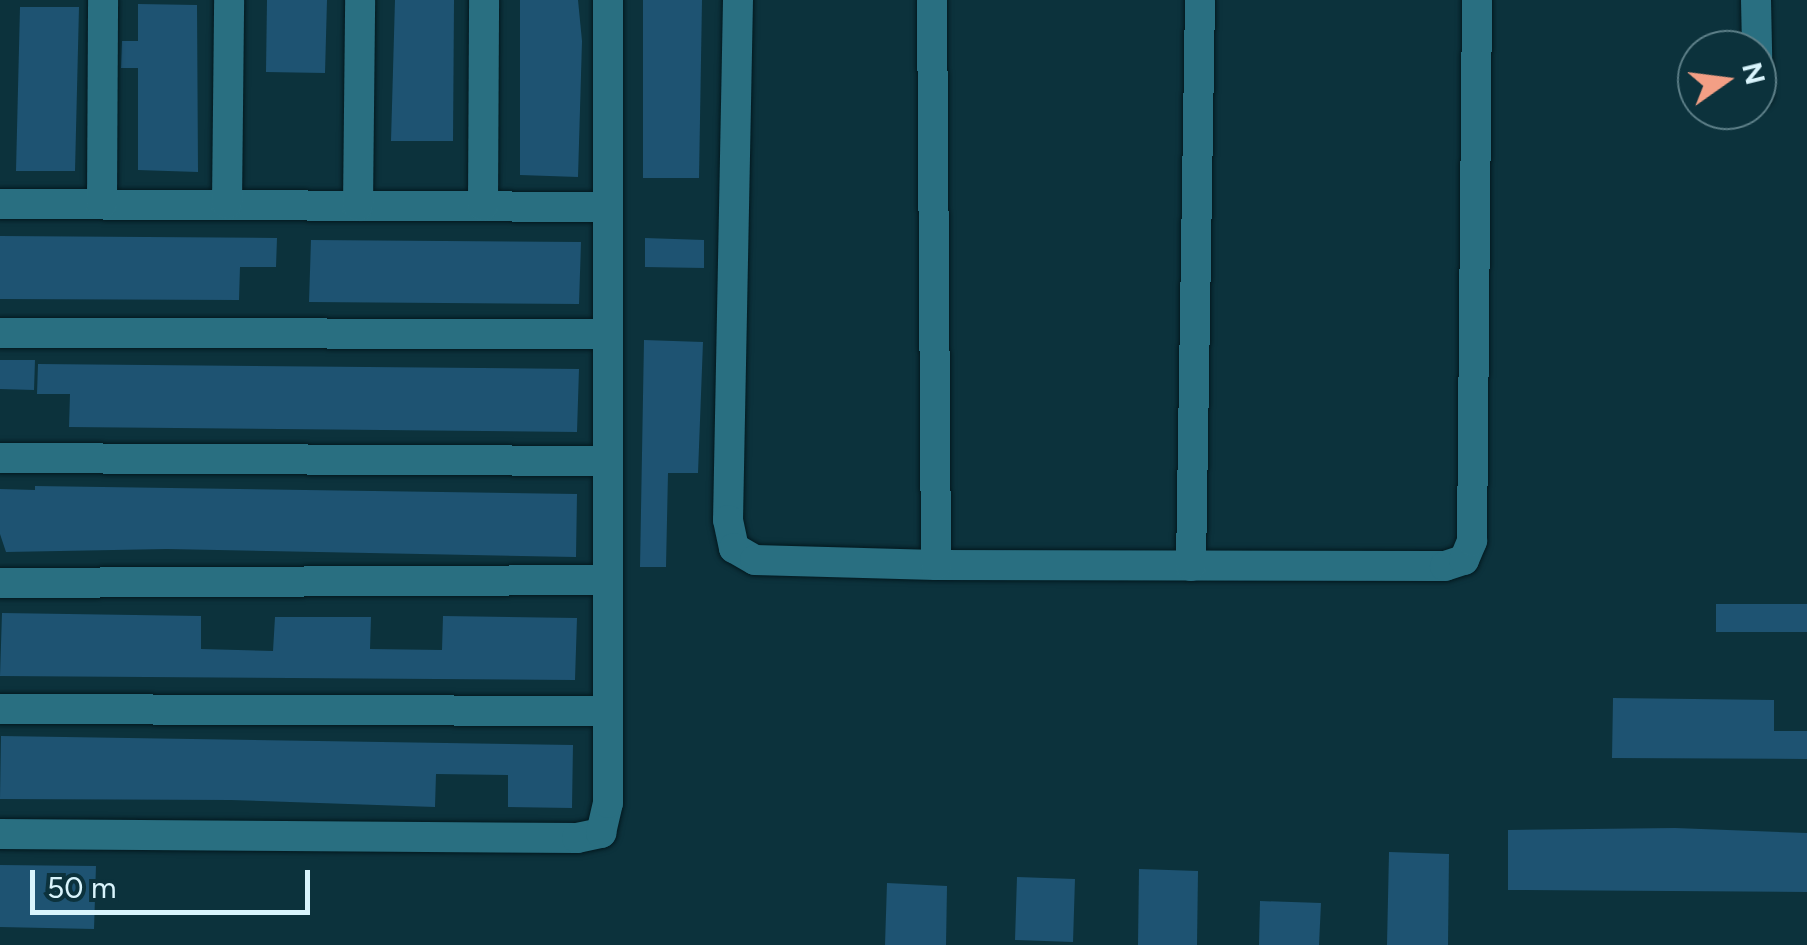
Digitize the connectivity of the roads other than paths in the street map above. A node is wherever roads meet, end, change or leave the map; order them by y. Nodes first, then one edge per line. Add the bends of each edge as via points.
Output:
1 (103, 0) edge
2 (229, 0) edge
3 (360, 0) edge
4 (484, 0) edge
5 (608, 0) edge
6 (738, 0) edge
7 (932, 0) edge
8 (1200, 0) edge
9 (1477, 0) edge
10 (1756, 0) edge
11 (1757, 30) edge
12 (0, 204) edge
13 (102, 204) junction
14 (228, 204) junction
15 (358, 206) junction
16 (482, 206) junction
17 (607, 207) junction
18 (0, 333) edge
19 (607, 334) junction
20 (0, 458) edge
21 (606, 461) junction
22 (936, 566) junction
23 (1190, 566) junction
24 (606, 580) junction
25 (0, 582) edge
26 (0, 709) edge
27 (607, 711) junction
28 (0, 834) edge

1 - 13 street
2 - 14 street
3 - 15 street
4 - 16 street
5 - 17 street
6 - 22 street via 728,520 734,548 755,560
7 - 22 street
8 - 23 street
9 - 23 street via 1472,541 1464,560 1445,566
10 - 11 street
12 - 13 street
13 - 14 street
14 - 15 street
15 - 16 street
16 - 17 street
17 - 19 street
18 - 19 street
19 - 21 street
20 - 21 street
21 - 24 street
22 - 23 street
24 - 25 street
24 - 27 street
26 - 27 street
27 - 28 street via 608,804 601,833

